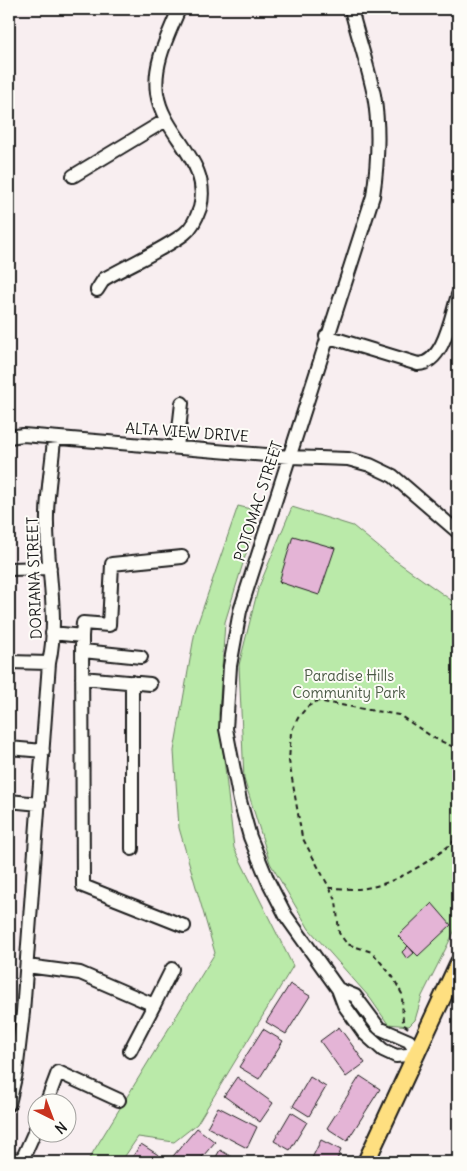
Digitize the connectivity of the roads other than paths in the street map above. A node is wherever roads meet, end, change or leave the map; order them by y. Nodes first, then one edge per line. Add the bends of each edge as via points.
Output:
1 (179, 9) edge
2 (351, 9) edge
3 (166, 120) junction
4 (74, 176) dead end
5 (97, 290) dead end
6 (458, 295) edge
7 (326, 336) junction
8 (182, 403) dead end
9 (9, 437) edge
10 (54, 439) junction
11 (177, 447) junction
12 (290, 457) junction
13 (458, 532) edge
14 (182, 557) dead end
15 (50, 568) junction
16 (9, 570) edge
17 (52, 633) junction
18 (82, 636) junction
19 (82, 651) junction
20 (141, 657) dead end
21 (9, 662) edge
22 (49, 663) junction
23 (82, 678) junction
24 (132, 682) junction
25 (150, 684) dead end
26 (9, 748) edge
27 (42, 751) junction
28 (9, 801) edge
29 (39, 804) junction
30 (132, 849) dead end
31 (184, 926) dead end
32 (458, 964) edge
33 (26, 966) junction
34 (172, 969) dead end
35 (338, 988) junction
36 (154, 1005) junction
37 (130, 1051) dead end
38 (418, 1054) junction
39 (50, 1094) edge
40 (119, 1100) dead end
41 (9, 1104) edge
42 (29, 1144) edge
43 (9, 1159) edge
44 (366, 1162) edge

1 - 3 street via 157,76 158,94
2 - 7 street, POTOMAC STREET via 373,94 377,129 376,175 367,217
3 - 4 street
3 - 5 street via 198,170 202,192 198,212 185,233 104,279
6 - 7 street via 440,350 426,363 418,364
7 - 12 street, POTOMAC STREET
8 - 11 street
9 - 10 street, ALTA VIEW DRIVE
10 - 11 street, ALTA VIEW DRIVE
10 - 15 street, DORIANA STREET via 47,523
11 - 12 street, ALTA VIEW DRIVE
12 - 13 street, ALTA VIEW DRIVE via 348,459 379,468 393,476
12 - 35 street, POTOMAC STREET via 240,610 230,666 226,729 240,801 268,881 286,916
14 - 18 street via 112,564 109,625 83,623
15 - 16 street
15 - 17 street, DORIANA STREET
17 - 18 street
17 - 22 street, DORIANA STREET
18 - 19 street
19 - 20 street
19 - 23 street
21 - 22 street
22 - 27 street, DORIANA STREET
23 - 24 street
23 - 31 street via 83,886
24 - 25 street
24 - 30 street
26 - 27 street
27 - 29 street, DORIANA STREET
28 - 29 street
29 - 33 street, DORIANA STREET
32 - 38 main road
33 - 36 street via 80,973
33 - 41 street, DORIANA STREET via 16,1074
34 - 36 street
35 - 38 street, POTOMAC STREET via 355,996 379,1028 409,1042
35 - 38 street, POTOMAC STREET via 344,1005 364,1034 383,1050 396,1056
36 - 37 street
38 - 44 main road
39 - 40 street via 58,1072
42 - 43 street via 22,1160

